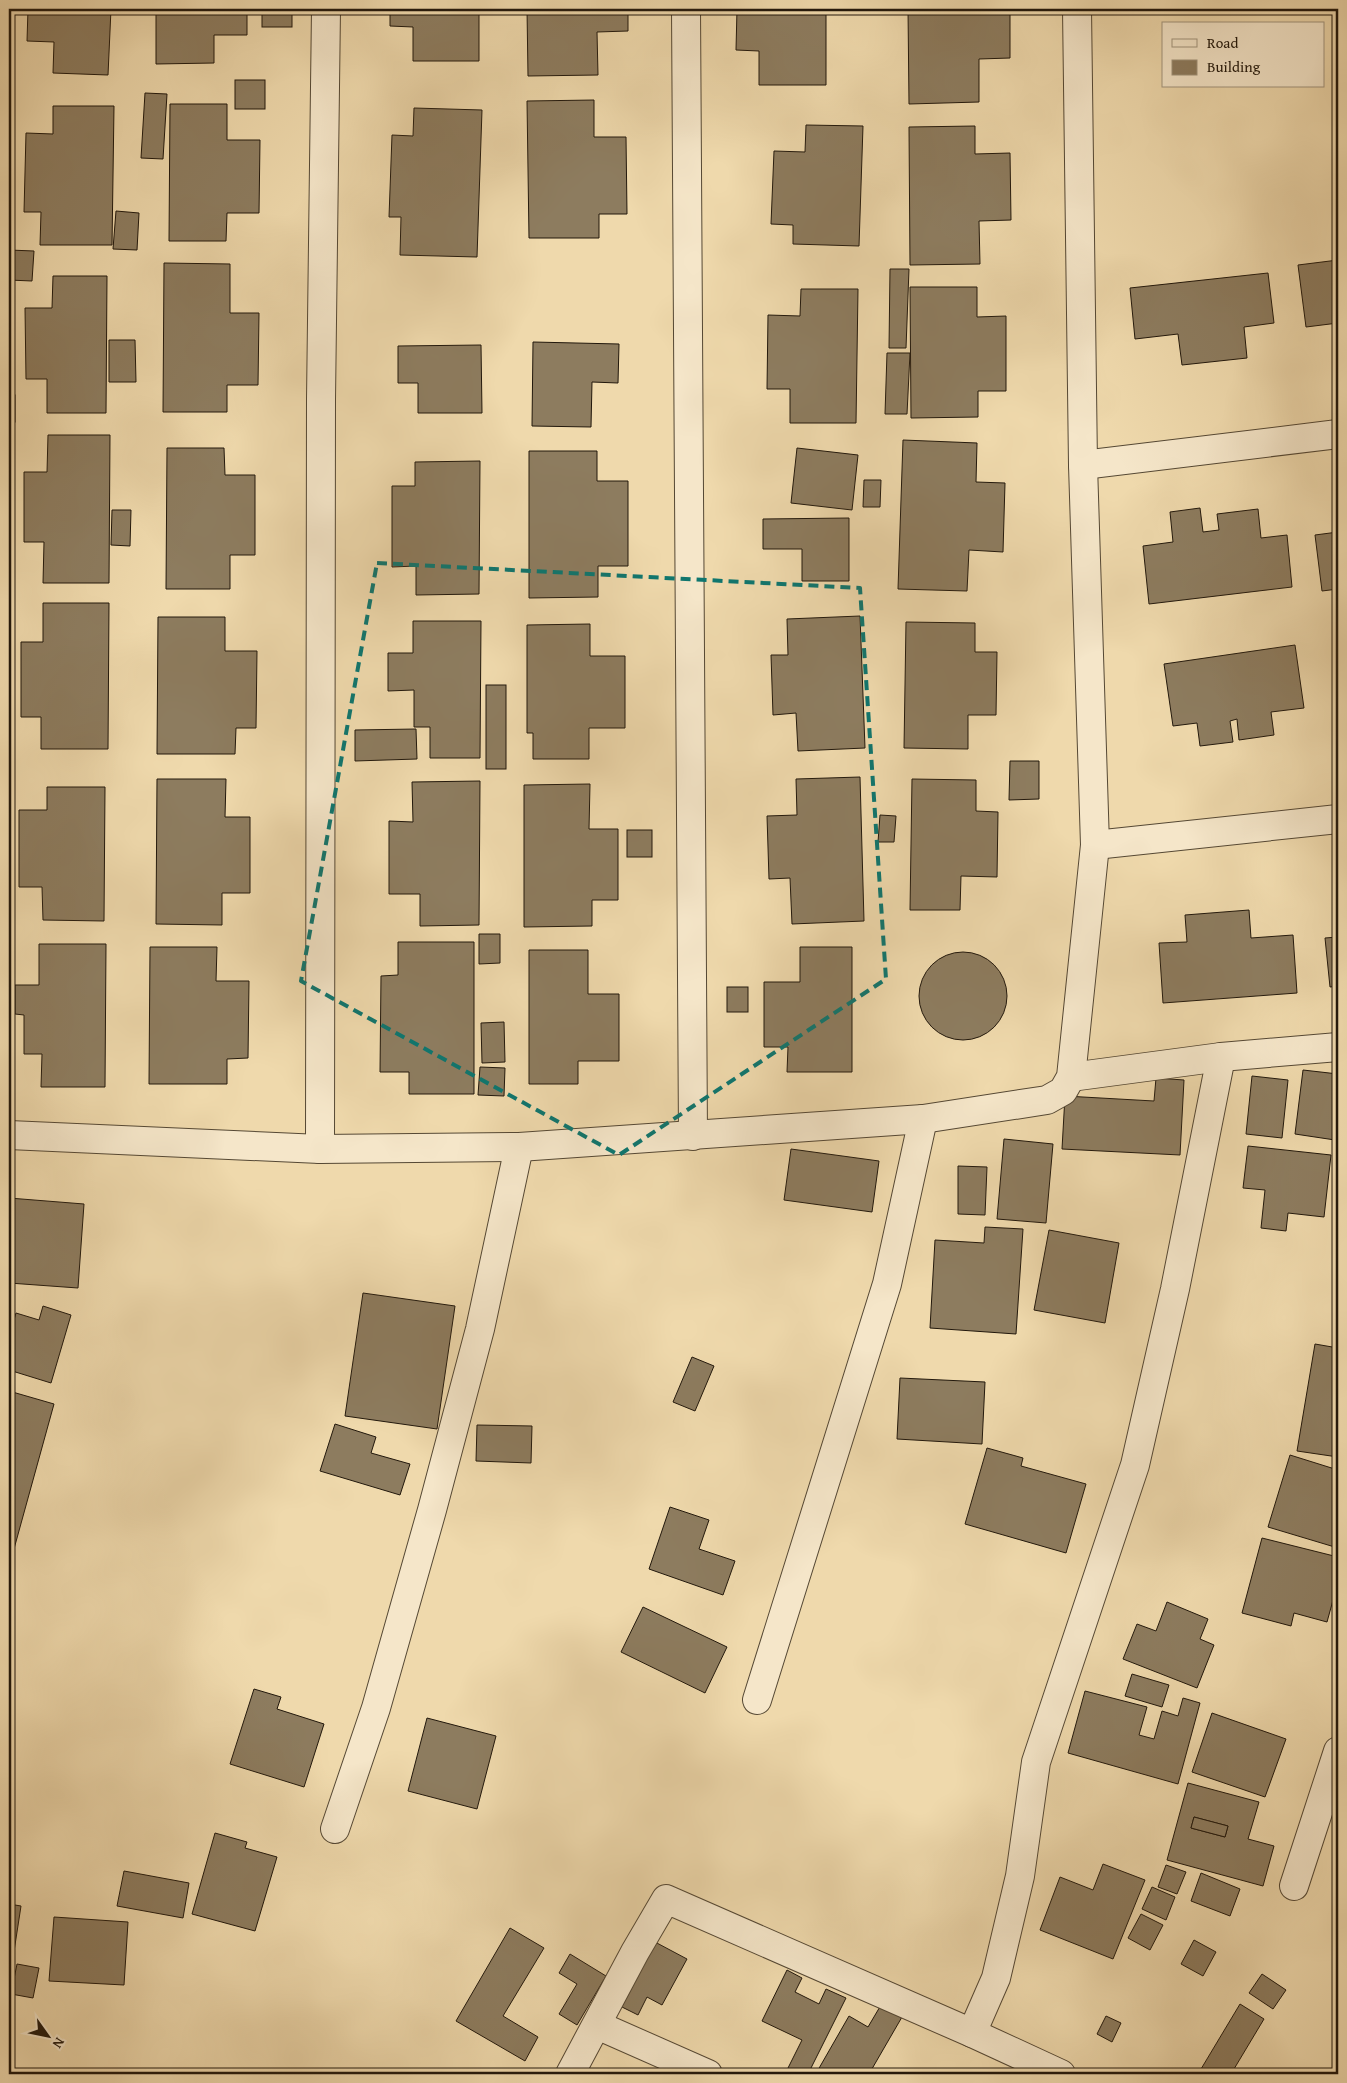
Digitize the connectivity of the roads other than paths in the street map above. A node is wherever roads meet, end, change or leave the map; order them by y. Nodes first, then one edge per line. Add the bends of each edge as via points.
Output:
1 (326, 9) edge
2 (686, 9) edge
3 (1077, 9) edge
4 (1338, 434) edge
5 (1083, 466) junction
6 (1338, 819) edge
7 (1095, 845) junction
8 (1338, 1047) edge
9 (1221, 1057) junction
10 (1071, 1076) junction
11 (923, 1119) junction
12 (9, 1135) edge
13 (694, 1136) junction
14 (519, 1147) junction
15 (320, 1149) junction
16 (757, 1700) dead end
17 (1338, 1751) edge
18 (335, 1829) dead end
19 (1294, 1886) dead end
20 (597, 2025) junction
21 (972, 2033) junction
22 (570, 2074) edge
23 (708, 2074) edge
24 (1061, 2074) edge

1 - 15 street via 320,418
2 - 13 street
3 - 5 street
4 - 5 street
5 - 7 street
6 - 7 street
7 - 10 street
8 - 9 street
9 - 10 street
9 - 21 street via 1175,1289 1135,1465 1036,1762 1018,1885 996,1978
10 - 11 street via 1063,1090 1047,1100
11 - 13 street
11 - 16 street via 886,1284
12 - 15 street
13 - 14 street
14 - 15 street
14 - 18 street via 480,1329 437,1491 376,1708
17 - 19 street
20 - 21 street via 666,1899
20 - 22 street
20 - 23 street
21 - 24 street

